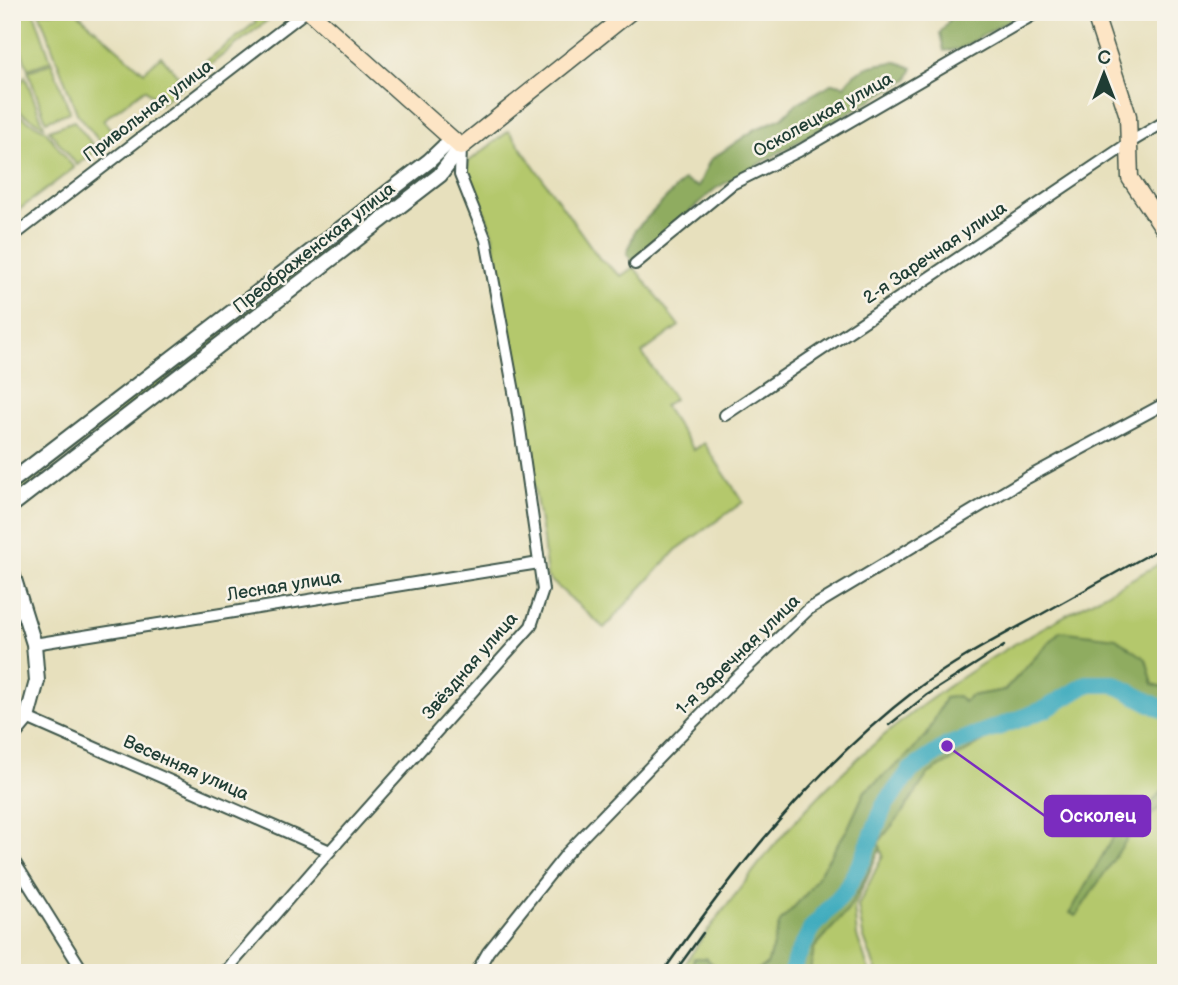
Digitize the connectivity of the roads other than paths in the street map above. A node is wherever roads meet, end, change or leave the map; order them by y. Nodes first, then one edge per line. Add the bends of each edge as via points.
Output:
1 (307, 12) edge
2 (629, 12) edge
3 (1038, 12) edge
4 (1094, 12) edge
5 (1166, 121) edge
6 (457, 143) junction
7 (1129, 143) junction
8 (1166, 232) edge
9 (12, 237) edge
10 (635, 264) dead end
11 (1166, 402) edge
12 (726, 415) dead end
13 (12, 481) edge
14 (12, 505) edge
15 (540, 563) junction
16 (12, 573) edge
17 (34, 644) junction
18 (27, 718) junction
19 (12, 736) edge
20 (330, 851) junction
21 (12, 858) edge
22 (84, 973) edge
23 (224, 973) edge
24 (476, 973) edge

1 - 6 main road
1 - 9 street, Привольная улица
2 - 6 main road, Преображенская улица
3 - 10 street, Осколецкая улица via 799,151 732,184
4 - 7 main road via 1128,116
5 - 7 street, 2-я Заречная улица
6 - 13 street, Преображенская улица
6 - 14 street, Преображенская улица via 440,175
6 - 15 street, Звёздная улица via 460,175 489,253
7 - 8 main road via 1130,178
7 - 12 street, 2-я Заречная улица
11 - 24 street, 1-я Заречная улица via 1027,478 809,609 567,853
15 - 17 street, Лесная улица
15 - 20 street, Звёздная улица via 543,590 531,626
16 - 17 street
17 - 18 street via 37,681
18 - 19 street
18 - 20 street, Весенняя улица
20 - 23 street, Звёздная улица
21 - 22 street

